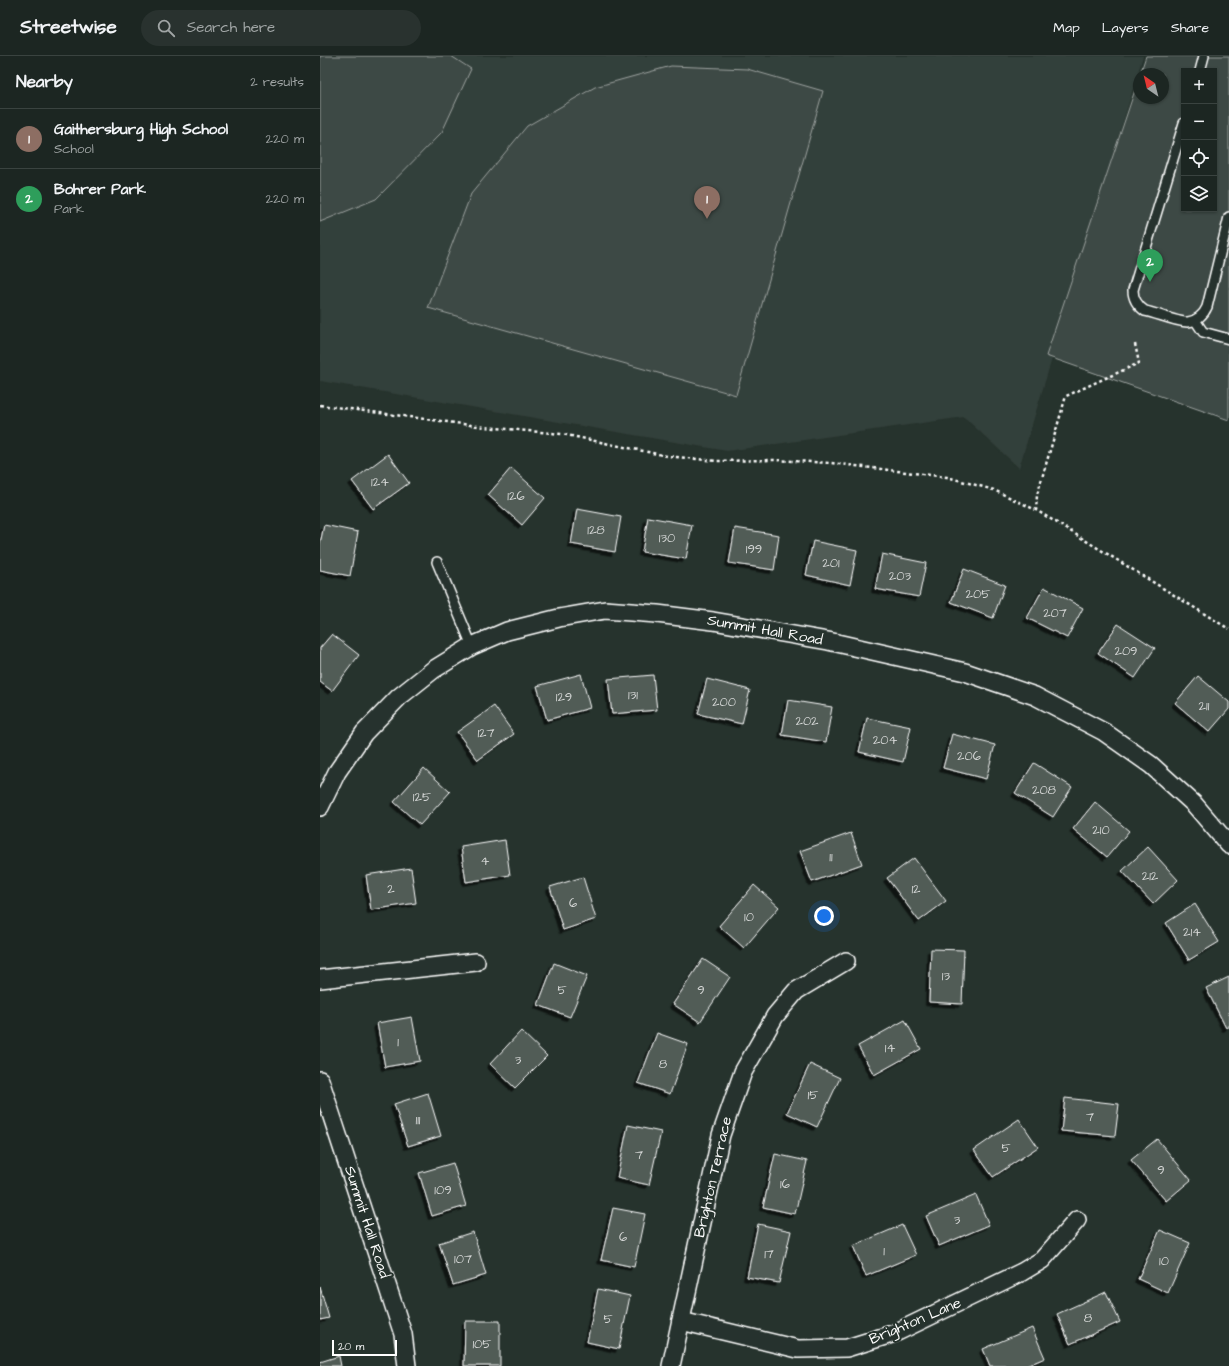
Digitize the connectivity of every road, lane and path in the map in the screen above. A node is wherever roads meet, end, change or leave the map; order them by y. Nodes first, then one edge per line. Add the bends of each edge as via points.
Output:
1 (1204, 56) edge
2 (1201, 68) edge
3 (1181, 133) edge
4 (1229, 217) edge
5 (1195, 320) junction
6 (1229, 339) edge
7 (1135, 344) dead end
8 (320, 405) edge
9 (1036, 510) junction
10 (437, 562) dead end
11 (1229, 629) edge
12 (472, 646) junction
13 (320, 807) edge
14 (1229, 844) edge
15 (846, 961) dead end
16 (476, 962) dead end
17 (320, 979) edge
18 (320, 1080) edge
19 (1077, 1220) dead end
20 (681, 1321) junction
21 (407, 1366) edge
22 (671, 1366) edge

1 - 2 lane
3 - 5 lane via 1133,293 1138,304 1145,310 1184,322
4 - 5 lane via 1207,307
5 - 6 lane via 1203,332
7 - 9 path via 1139,362 1066,396 1037,495
8 - 9 path via 562,434 667,456 716,461 774,460 831,463 947,477 994,490
9 - 11 path
10 - 12 lane
12 - 13 street, Summit Hall Road via 434,670 399,697 364,733 337,772
12 - 14 street, Summit Hall Road via 507,631 605,610 713,621 820,639 965,672 1035,696 1104,732 1151,765 1194,804
15 - 20 street, Brighton Terrace via 796,991 775,1016 743,1072 721,1135
16 - 17 street
18 - 21 street, Summit Hall Road via 403,1334
19 - 20 street, Brighton Lane via 1042,1260 1022,1272 895,1333 847,1348 798,1349
20 - 22 street, Brighton Terrace

